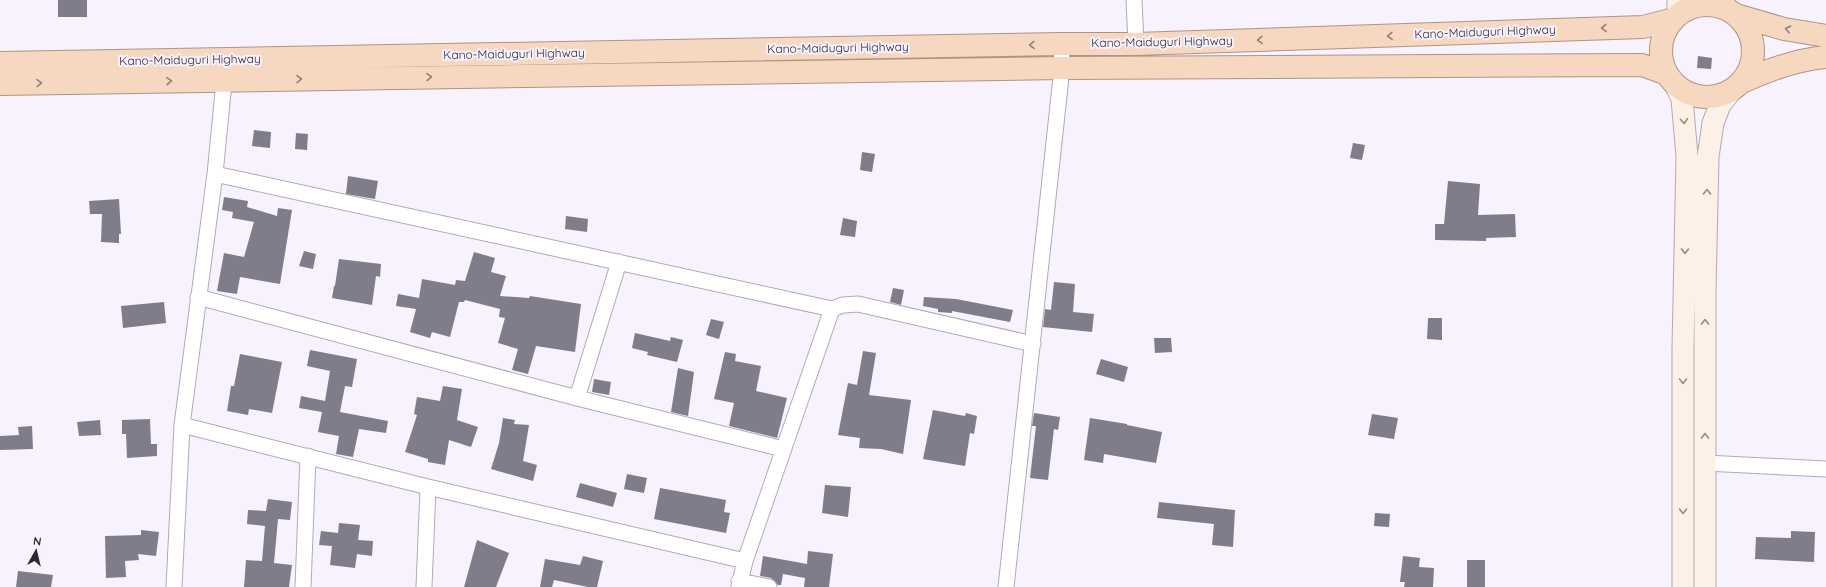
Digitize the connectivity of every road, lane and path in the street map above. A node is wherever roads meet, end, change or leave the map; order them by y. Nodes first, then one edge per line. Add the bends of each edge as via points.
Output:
1 (1134, 0) edge
2 (1728, 8) edge
3 (1677, 11) edge
4 (1826, 36) edge
5 (1061, 44) junction
6 (1136, 44) junction
7 (1826, 57) edge
8 (0, 63) edge
9 (1062, 68) junction
10 (226, 70) junction
11 (1671, 79) junction
12 (0, 84) edge
13 (1735, 87) junction
14 (216, 174) junction
15 (619, 262) junction
16 (198, 296) junction
17 (832, 309) junction
18 (1033, 344) junction
19 (577, 398) junction
20 (182, 425) junction
21 (783, 449) junction
22 (308, 456) junction
23 (1705, 463) junction
24 (1826, 469) edge
25 (428, 487) junction
26 (745, 561) junction
27 (739, 584) edge
28 (174, 587) edge
29 (303, 587) edge
30 (424, 587) edge
31 (769, 587) edge
32 (1006, 587) edge
33 (1683, 587) edge
34 (1705, 587) edge

1 - 6 street
2 - 3 highway via 1702,5
4 -> 2 highway via 1784,29
2 - 13 highway via 1746,26 1752,40 1753,56 1749,71
3 -> 6 highway, Kano-Maiduguri Highway via 1643,27
3 - 11 highway via 1662,40 1661,51 1663,63
5 - 6 highway, Kano-Maiduguri Highway
5 - 9 street
5 -> 10 highway, Kano-Maiduguri Highway
7 - 13 highway via 1778,67
8 - 10 highway, Kano-Maiduguri Highway
10 -> 9 highway, Kano-Maiduguri Highway
9 - 11 highway, Kano-Maiduguri Highway via 1642,65
9 - 18 street
12 -> 10 highway, Kano-Maiduguri Highway
10 - 14 street
11 - 13 highway via 1684,91 1708,97
11 -> 33 main road via 1682,99 1687,156 1683,348
23 -> 13 main road via 1708,157 1713,123 1720,105
14 - 15 street
14 - 16 street
15 - 17 street
15 - 19 street
16 - 19 street
16 - 20 street
17 - 18 street via 858,304
17 - 21 street
18 - 32 street
19 - 21 street
20 - 22 street
20 - 28 street
21 - 26 street
22 - 25 street
22 - 29 street
23 - 24 street
23 - 34 main road
25 - 26 street
25 - 30 street
26 - 27 street
27 - 31 street

